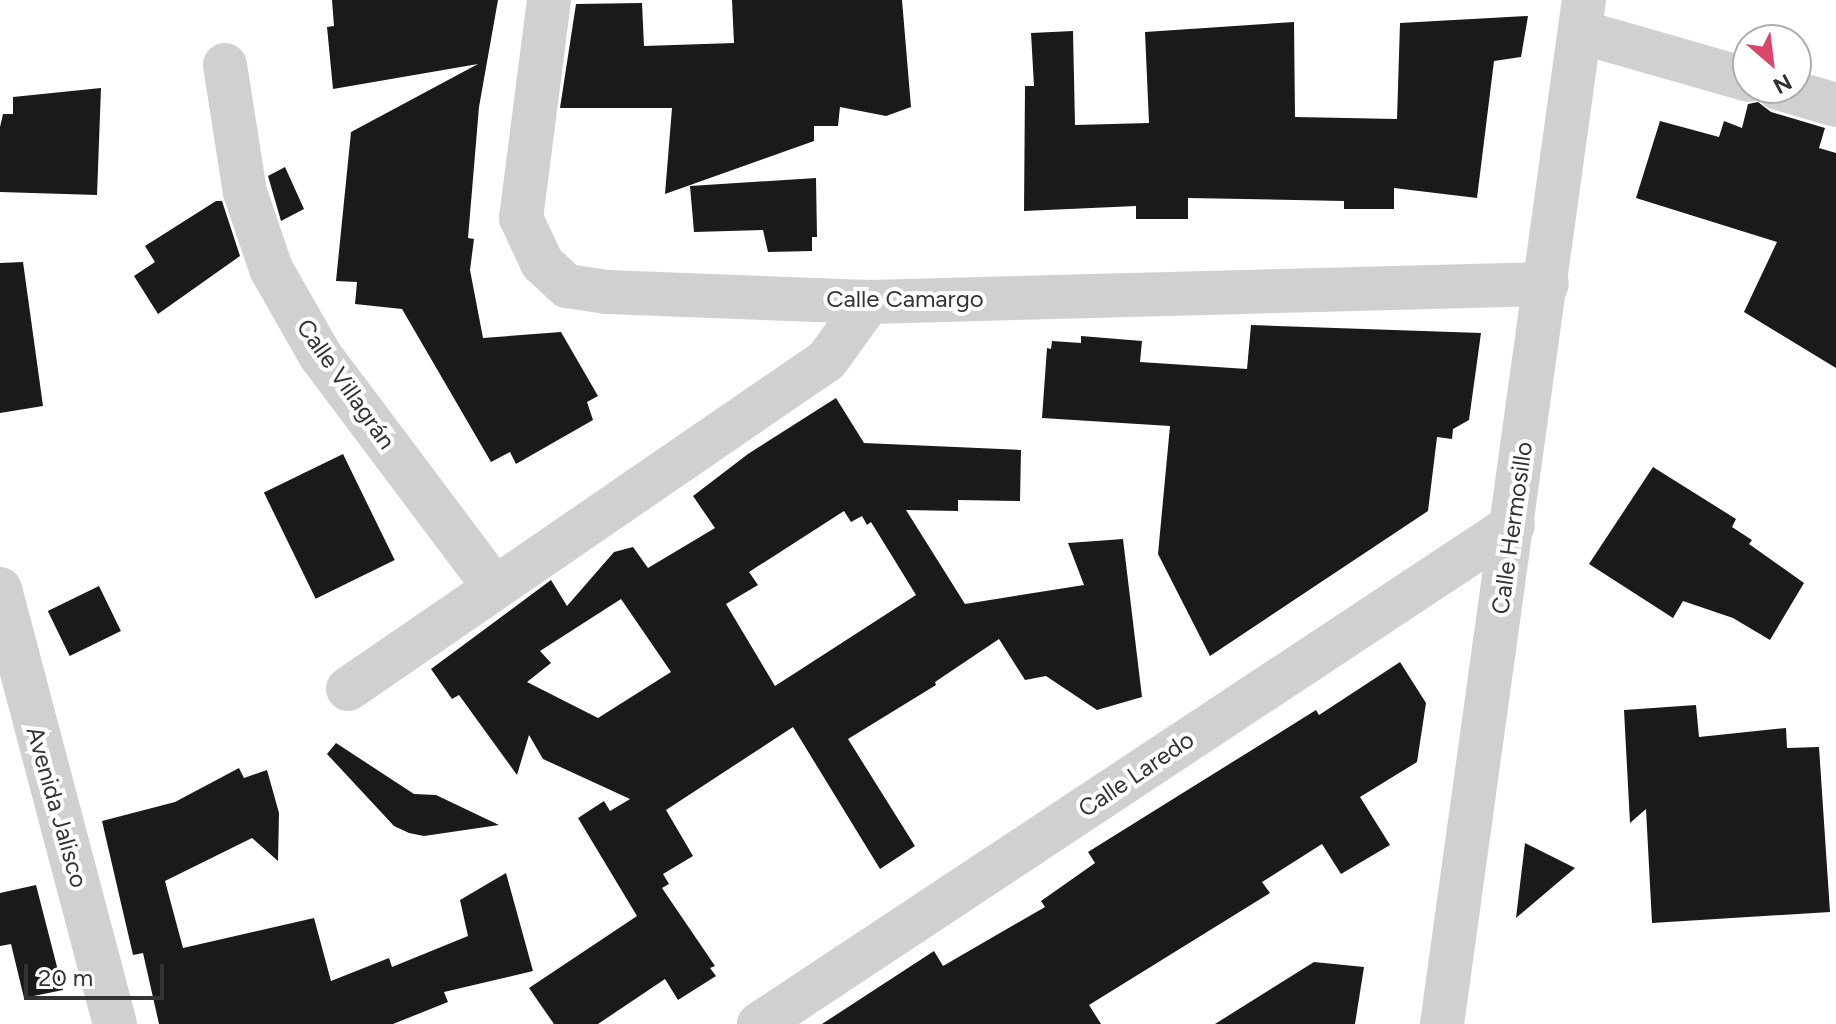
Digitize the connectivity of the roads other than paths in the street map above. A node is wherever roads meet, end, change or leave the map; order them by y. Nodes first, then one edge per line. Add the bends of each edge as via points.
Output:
1 (549, 0) edge
2 (1583, 16) edge
3 (225, 65) dead end
4 (1732, 74) edge
5 (1812, 98) edge
6 (1836, 105) edge
7 (1547, 284) junction
8 (869, 302) junction
9 (1513, 525) junction
10 (494, 587) junction
11 (0, 589) edge
12 (348, 689) dead end
13 (115, 1024) edge
14 (759, 1024) edge
15 (1442, 1024) edge

1 - 8 street, Calle Camargo via 521,218 542,263 567,286 607,292
2 - 4 street
2 - 7 street, Calle Hermosillo
3 - 10 street, Calle Villagrán via 245,192 271,269 320,355
5 - 6 street
7 - 8 street, Calle Camargo
7 - 9 street, Calle Hermosillo
8 - 10 street via 827,360
9 - 14 street, Calle Laredo
9 - 15 street, Calle Hermosillo
10 - 12 street
11 - 13 street, Avenida Jalisco

